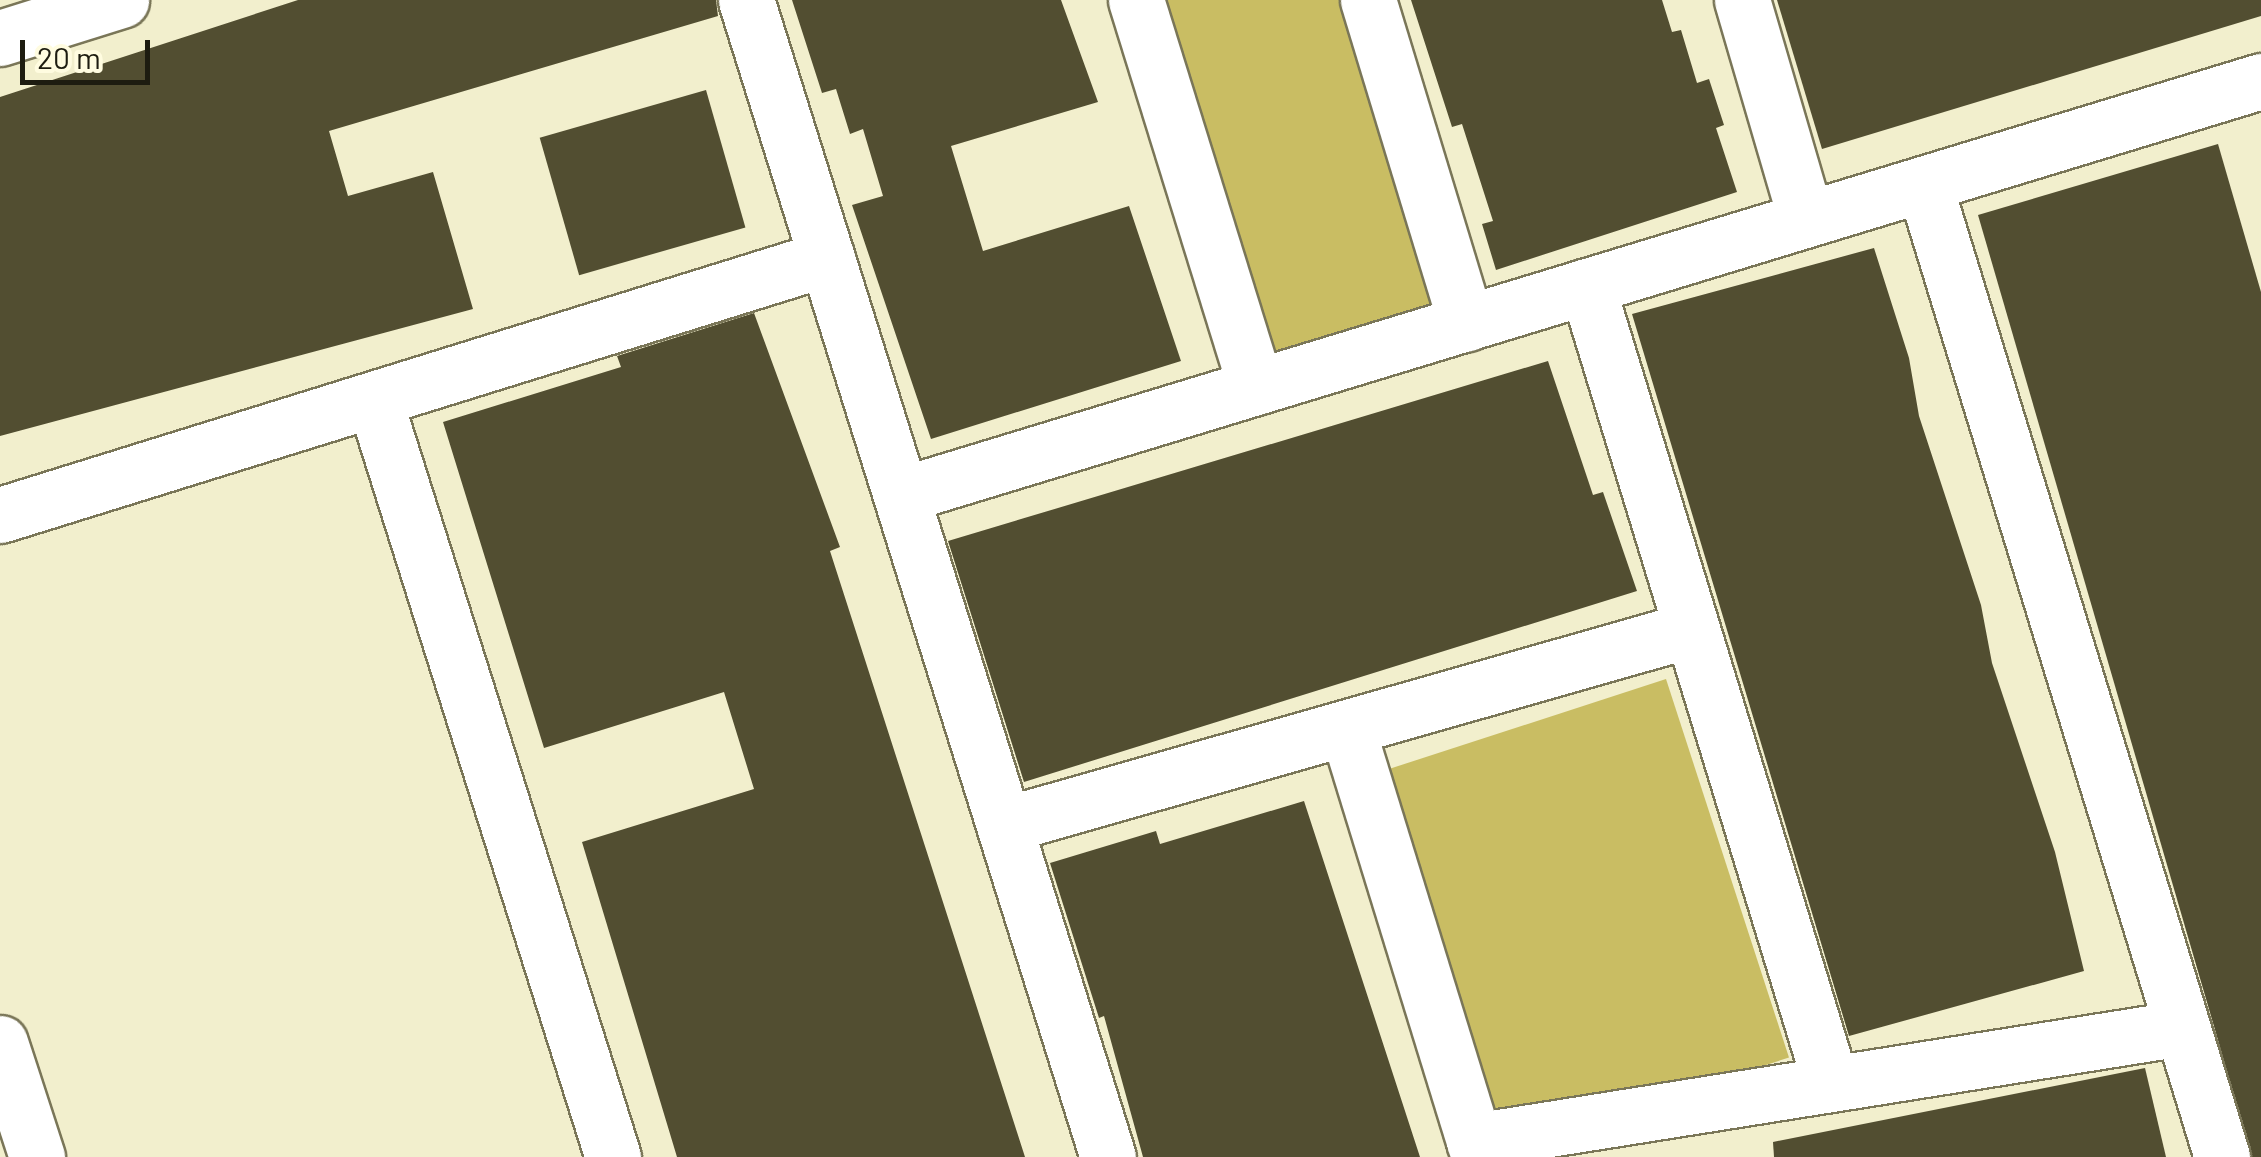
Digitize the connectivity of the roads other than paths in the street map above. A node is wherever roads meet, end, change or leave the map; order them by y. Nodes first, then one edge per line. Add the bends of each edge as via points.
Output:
1 (121, 0) edge
2 (746, 0) edge
3 (1136, 0) edge
4 (1368, 0) edge
5 (1742, 0) edge
6 (0, 38) edge
7 (2260, 86) edge
8 (1924, 184) junction
9 (1806, 220) junction
10 (827, 258) junction
11 (1588, 286) junction
12 (1466, 323) junction
13 (1256, 387) junction
14 (374, 399) junction
15 (901, 495) junction
16 (0, 516) edge
17 (1692, 629) junction
18 (1347, 728) junction
19 (1004, 825) junction
20 (2182, 1028) junction
21 (0, 1043) edge
22 (1831, 1084) junction
23 (1477, 1149) edge
24 (38, 1157) edge
25 (614, 1157) edge
26 (1108, 1157) edge
27 (2222, 1157) edge

1 - 6 street
2 - 10 street
3 - 13 street
4 - 12 street
5 - 9 street
7 - 8 street
8 - 9 street
8 - 20 street
9 - 11 street
10 - 14 street
10 - 15 street
11 - 12 street
11 - 17 street
12 - 13 street
13 - 15 street
14 - 16 street
14 - 25 street
15 - 19 street
17 - 18 street
17 - 22 street
18 - 19 street
18 - 23 street
19 - 26 street
20 - 22 street
20 - 27 street
21 - 24 street
22 - 23 street

